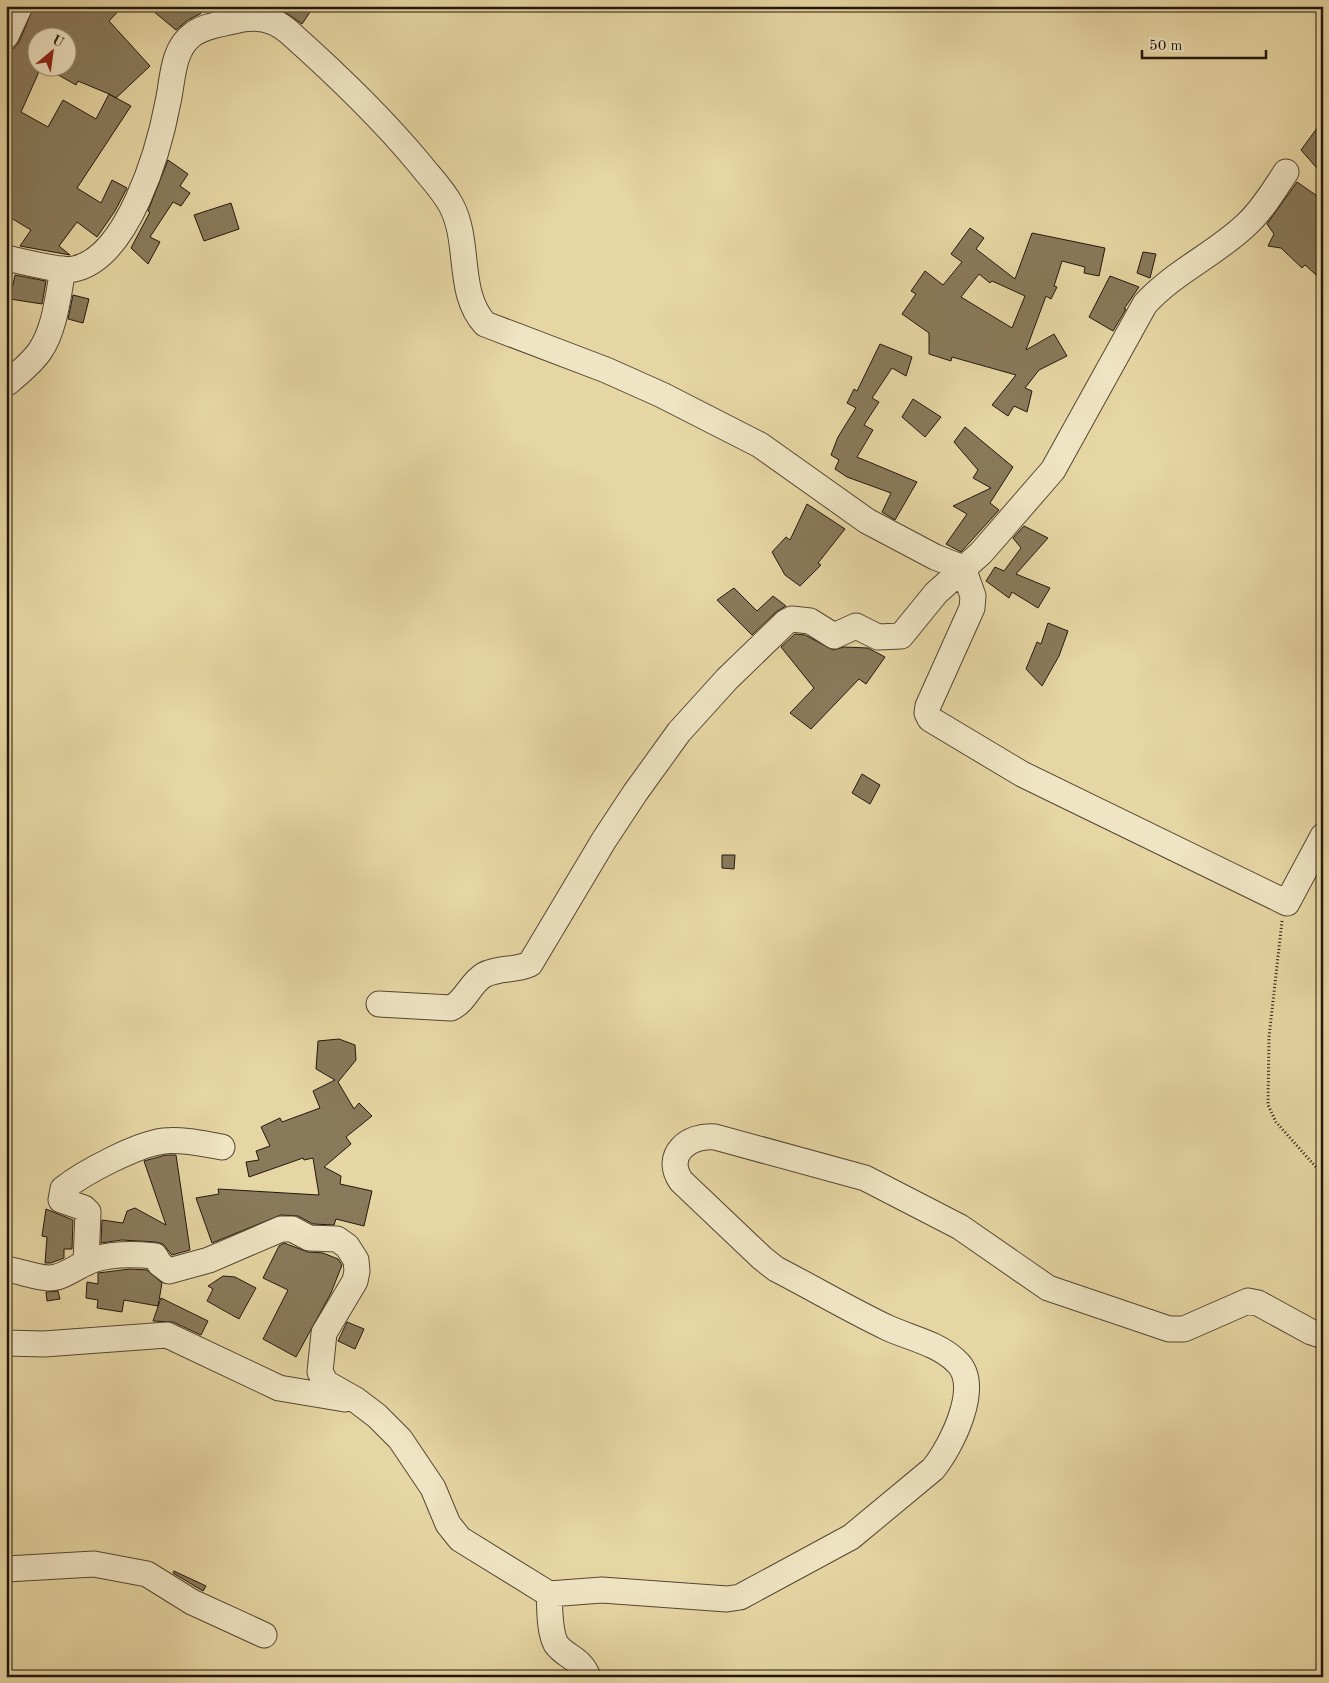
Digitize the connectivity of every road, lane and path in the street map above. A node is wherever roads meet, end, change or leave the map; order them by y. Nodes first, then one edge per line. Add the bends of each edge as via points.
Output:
1 (20, 6) edge
2 (257, 11) edge
3 (6, 36) edge
4 (1286, 172) dead end
5 (6, 258) edge
6 (63, 269) junction
7 (6, 384) edge
8 (963, 568) junction
9 (1323, 836) edge
10 (1286, 903) junction
11 (379, 1004) dead end
12 (222, 1147) dead end
13 (1323, 1175) edge
14 (86, 1263) junction
15 (6, 1269) edge
16 (1323, 1336) edge
17 (6, 1344) edge
18 (356, 1400) junction
19 (6, 1569) edge
20 (549, 1594) junction
21 (264, 1635) dead end
22 (588, 1677) edge

1 - 3 street
2 - 6 street via 203,28 183,44 174,67 159,138 126,221 107,249 94,260 72,270
2 - 8 street via 287,31 338,77 391,129 437,186 460,225 469,294 475,314 485,324 606,370 760,445 867,522 935,558
4 - 8 street via 1247,225 1162,287 1145,304 1056,466 981,553
5 - 6 street
6 - 7 street via 45,342 32,361
8 - 10 street via 973,596 972,608 928,706 930,719 1022,774
8 - 11 street via 936,593 901,636 878,637 856,626 834,636 805,620 792,618 786,622 727,679 679,732 604,840 530,964 484,975 458,1005 451,1008
9 - 10 street
10 - 13 path via 1269,1036 1268,1105 1276,1122
12 - 14 street via 172,1141 147,1144 63,1188 61,1200 88,1212
14 - 15 street via 48,1278
14 - 18 street via 118,1255 155,1256 169,1271 209,1260 281,1228 292,1229 309,1238 337,1239 351,1252 357,1271 355,1281 324,1333 320,1372 326,1383
16 - 20 street via 1248,1301 1184,1329 1169,1329 1048,1288 960,1227 865,1178 716,1137 697,1137 684,1145 676,1160 677,1175 681,1181 776,1269 888,1328 917,1337 956,1361 965,1375 967,1387 962,1412 933,1469 851,1537 740,1596 727,1599 602,1590
17 - 18 street via 167,1335 278,1388
18 - 20 street via 400,1439 433,1488 448,1524 460,1539
19 - 21 street via 94,1564 147,1574 192,1602
20 - 22 street via 552,1634 557,1645 577,1659

